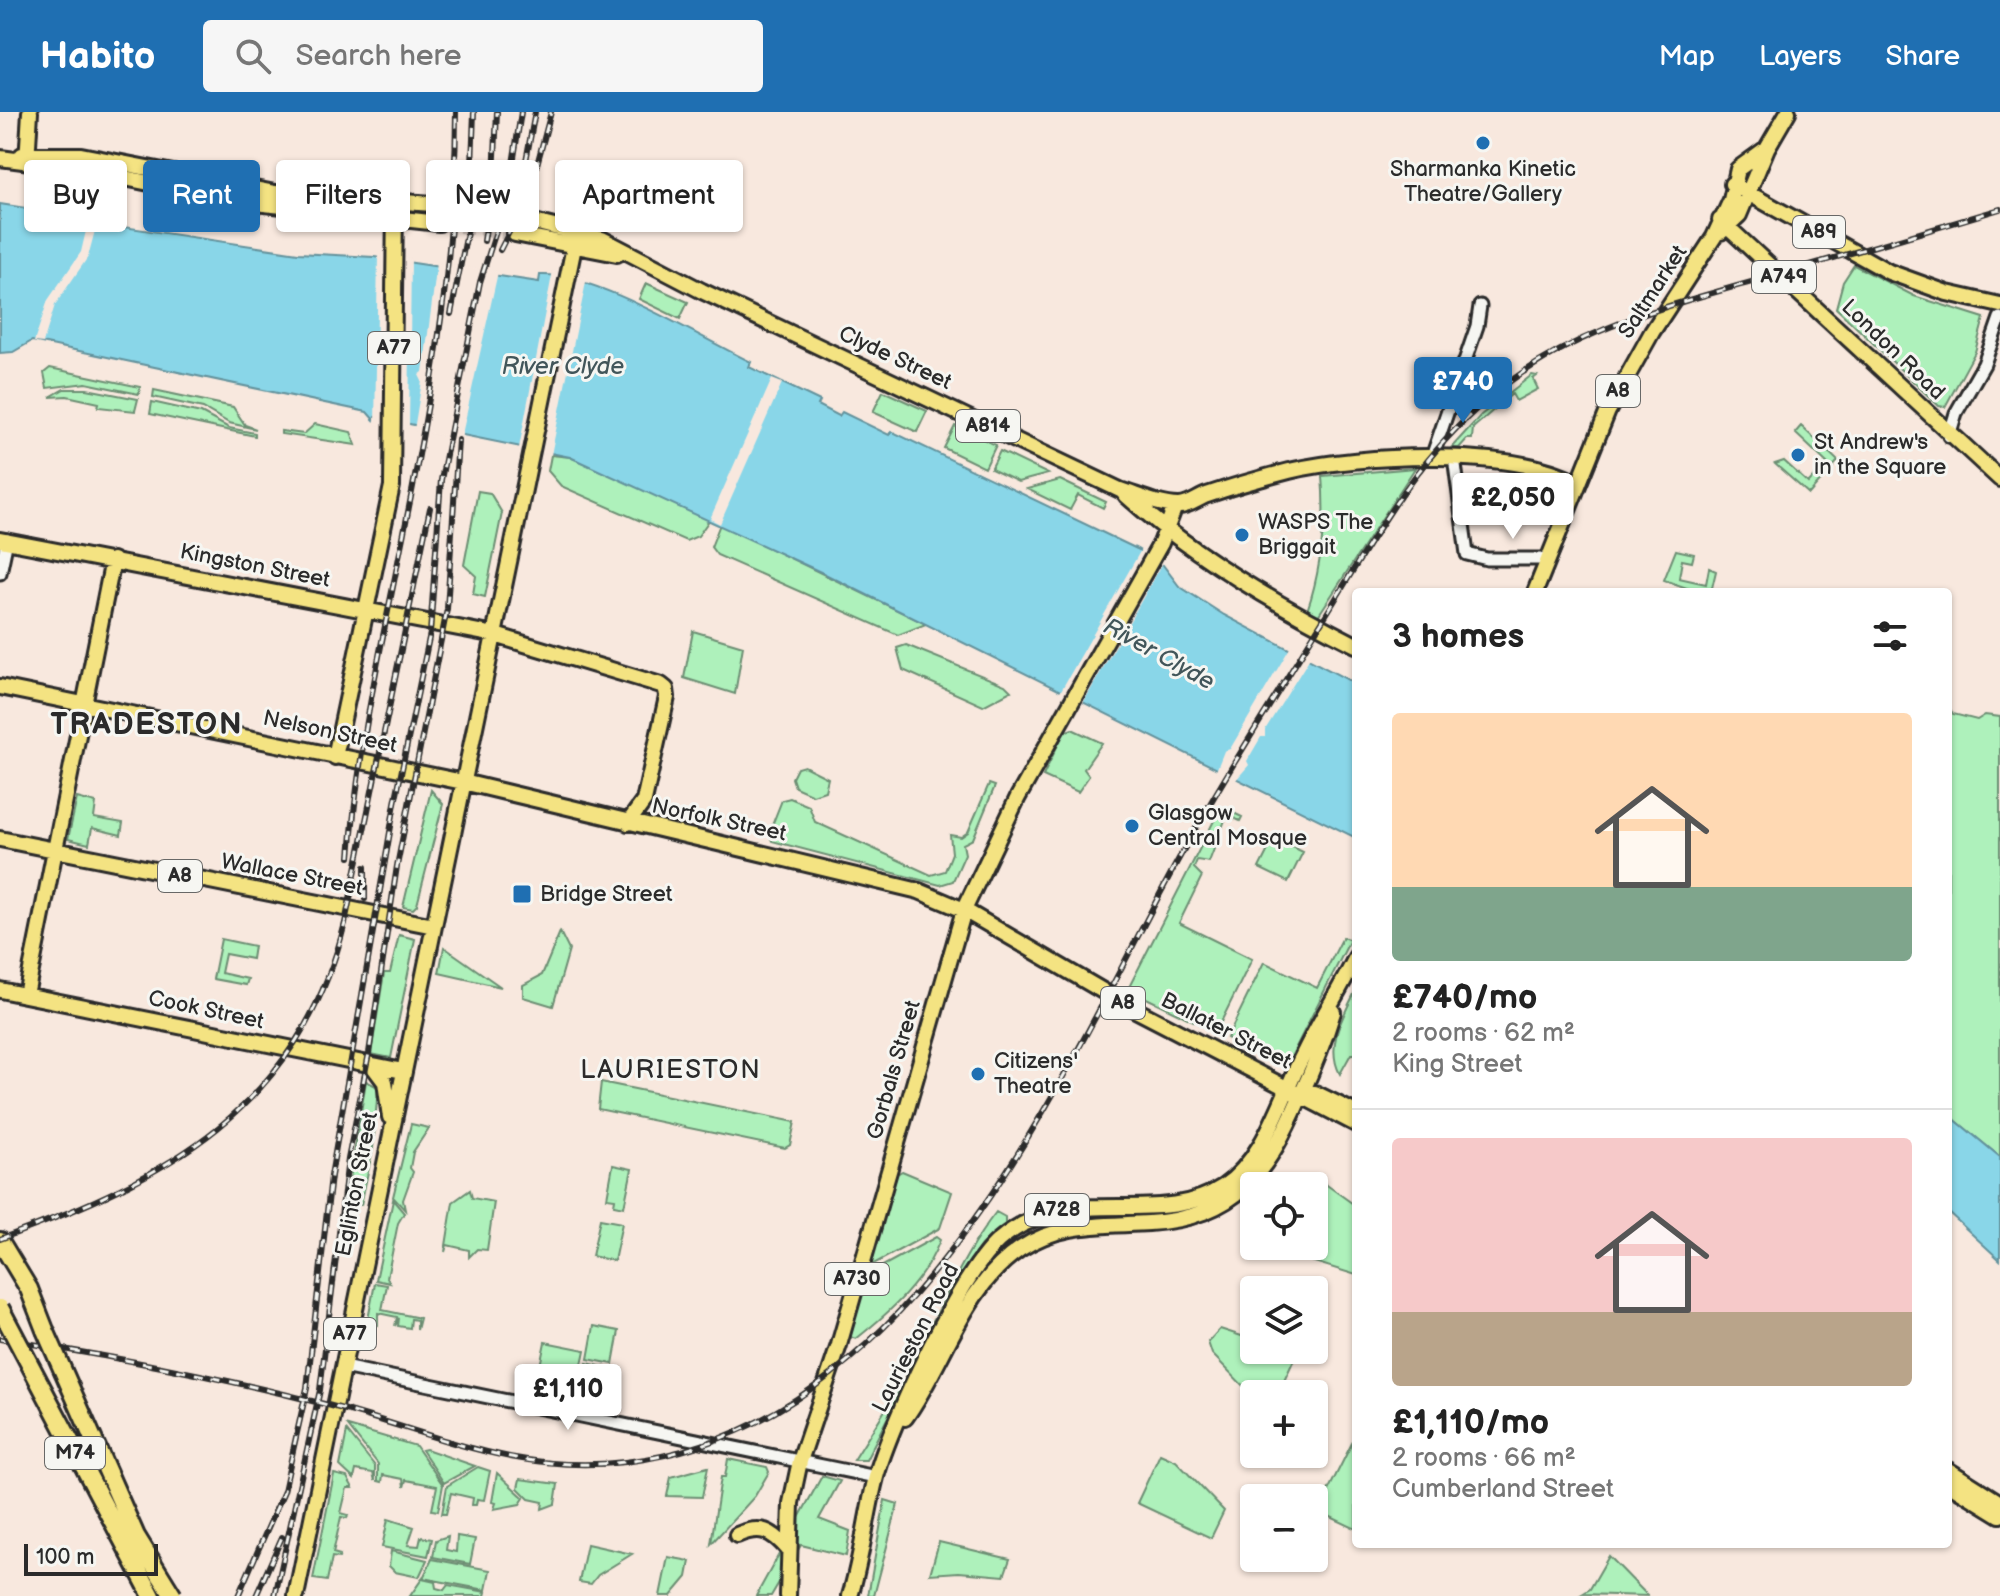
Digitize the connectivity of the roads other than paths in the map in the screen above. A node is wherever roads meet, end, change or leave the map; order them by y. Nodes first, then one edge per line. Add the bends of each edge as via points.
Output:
1 (30, 112) edge
2 (1788, 112) edge
3 (1767, 148) junction
4 (0, 158) edge
5 (27, 158) junction
6 (1732, 184) junction
7 (1750, 192) junction
8 (276, 193) edge
9 (1724, 224) junction
10 (539, 225) tunnel mouth
11 (394, 232) edge
12 (515, 234) tunnel mouth
13 (576, 239) junction
14 (650, 266) junction
15 (2000, 305) edge
16 (1480, 306) dead end
17 (2000, 318) edge
18 (1956, 413) junction
19 (1930, 417) junction
20 (1949, 436) junction
21 (1432, 457) junction
22 (1454, 457) junction
23 (2000, 479) edge
24 (1578, 483) junction
25 (1120, 490) junction
26 (1179, 506) junction
27 (1166, 532) junction
28 (4, 540) edge
29 (1547, 559) junction
30 (113, 560) junction
31 (0, 573) edge
32 (1536, 588) edge
33 (367, 609) junction
34 (495, 635) junction
35 (1352, 643) edge
36 (0, 687) edge
37 (84, 703) junction
38 (335, 757) junction
39 (463, 782) junction
40 (644, 801) junction
41 (628, 823) junction
42 (659, 829) junction
43 (0, 839) edge
44 (54, 850) junction
45 (964, 910) junction
46 (434, 926) junction
47 (1352, 965) edge
48 (1342, 985) junction
49 (0, 990) edge
50 (26, 995) junction
51 (373, 1066) junction
52 (403, 1071) junction
53 (1287, 1086) junction
54 (1302, 1093) junction
55 (1352, 1111) edge
56 (1352, 1122) edge
57 (392, 1125) junction
58 (0, 1241) edge
59 (0, 1259) edge
60 (0, 1308) edge
61 (45, 1330) junction
62 (343, 1367) junction
63 (892, 1436) junction
64 (800, 1461) junction
65 (1952, 1473) edge
66 (876, 1477) junction
67 (1952, 1485) edge
68 (2000, 1503) edge
69 (2000, 1515) edge
70 (737, 1535) dead end
71 (788, 1549) junction
72 (152, 1596) edge
73 (173, 1596) edge
74 (296, 1596) edge
75 (788, 1596) edge
76 (850, 1596) edge

1 - 5 main road
2 - 3 main road, A8
3 - 6 main road, A8 via 1742,162
3 - 7 main road, A8
4 - 5 main road
5 - 8 main road via 81,155
6 - 7 main road, A89
6 - 9 main road, A8
7 - 9 main road, A8
7 - 15 main road, A89 via 1897,276
9 - 19 main road, London Road / A749
9 - 24 main road, Saltmarket / A8 via 1624,380
10 - 13 main road, A814
11 - 33 main road, A77 via 392,486
12 - 13 main road, A814
13 - 14 main road, Clyde Street / A814
13 - 14 main road, Clyde Street / A814 via 622,249
13 - 34 main road, A77
14 - 25 main road, Clyde Street / A814
16 - 21 street
17 - 18 street via 1979,376
18 - 19 street
18 - 20 street
19 - 20 main road, London Road / A749
20 - 23 main road, London Road / A749
21 - 22 main road
21 - 26 main road via 1310,467
22 - 24 main road via 1562,475
22 - 29 street via 1463,545 1472,557
24 - 29 main road, Saltmarket / A8
25 - 26 main road, Clyde Street
25 - 27 main road, Clyde Street / A814
26 - 27 main road, Gorbals Street
27 - 35 main road, Clyde Street / A814
27 - 45 main road, Gorbals Street via 1018,797
28 - 30 main road, Kingston Street
28 - 31 street
29 - 32 main road, Saltmarket / A8
30 - 33 main road, Kingston Street
30 - 37 main road
33 - 34 main road, Kingston Street
33 - 38 main road, A77
34 - 39 main road, A77
34 - 40 main road, Kingston Street via 666,689
36 - 37 main road, Nelson Street / A8
37 - 38 main road, Nelson Street / A8
37 - 44 main road
38 - 39 main road, Nelson Street / A8
39 - 41 main road, Norfolk Street / A8
39 - 46 main road, Eglinton Street / A77
40 - 41 main road
40 - 42 main road via 648,817
41 - 42 main road, Norfolk Street / A8
42 - 45 main road, Norfolk Street / A8 via 919,891
43 - 44 main road, Wallace Street / A8
44 - 46 main road, Wallace Street / A8
44 - 50 main road
45 - 53 main road, Ballater Street / A8 via 1111,996
45 - 64 main road, Gorbals Street / A730 via 839,1345
46 - 52 main road, Eglinton Street / A77
47 - 48 main road
48 - 53 main road, Laurieston Road
48 - 54 main road, Laurieston Road
49 - 50 main road, Cook Street
50 - 51 main road, Cook Street
51 - 52 main road, Cook Street
51 - 57 main road via 385,1082
52 - 57 main road, Eglinton Street / A77
53 - 54 main road, Ballater Street / A8
53 - 63 main road, Laurieston Road / A728 via 1256,1151 1222,1188 1179,1202 1059,1209 1033,1217 997,1243 964,1287
54 - 55 main road, Ballater Street via 1315,1093
54 - 56 main road, Ballater Street
54 - 63 main road, Laurieston Road / A728 via 1264,1169 1224,1203 1175,1221 1057,1231 1011,1257 978,1292 921,1396
57 - 62 main road, Eglinton Street / A77
58 - 61 highway, M74 via 29,1289
59 - 61 highway, M74
60 - 72 highway, M74, bridge
61 - 73 highway, M74, bridge via 136,1536
62 - 64 street
62 - 74 main road, Eglinton Street / A77
63 - 66 main road, Laurieston Road / A728
64 - 66 street
64 - 71 main road, A730
65 - 68 main road
66 - 76 main road, Laurieston Road / A728
67 - 69 main road
70 - 71 main road via 763,1529
71 - 75 main road, A730

